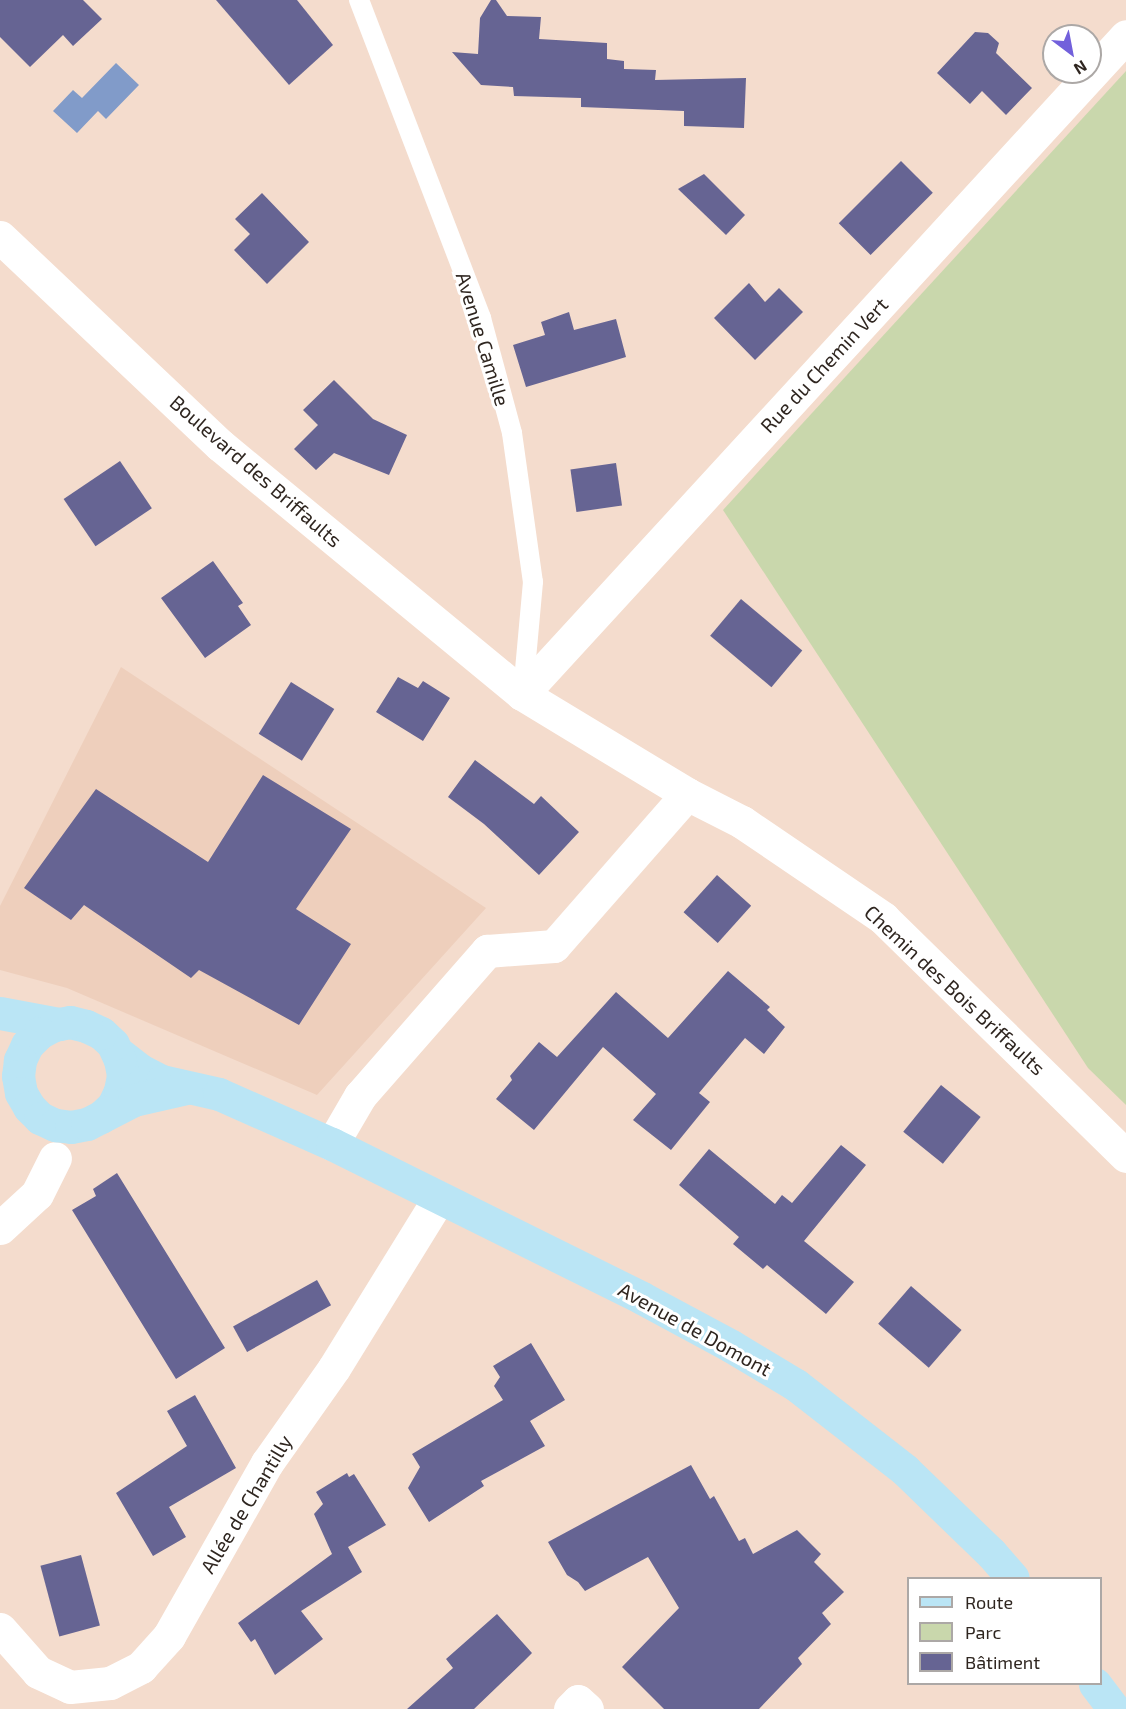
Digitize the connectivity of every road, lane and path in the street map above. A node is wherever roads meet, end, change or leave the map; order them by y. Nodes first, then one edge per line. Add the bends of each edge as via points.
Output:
1 (359, 0) edge
2 (1126, 36) edge
3 (0, 237) edge
4 (522, 694) junction
5 (687, 794) junction
6 (0, 1013) edge
7 (58, 1024) junction
8 (0, 1025) edge
9 (117, 1052) junction
10 (20, 1087) edge
11 (187, 1088) junction
12 (90, 1121) junction
13 (332, 1144) junction
14 (1126, 1156) edge
15 (55, 1158) junction
16 (440, 1198) junction
17 (0, 1228) edge
18 (1012, 1577) edge
19 (0, 1629) edge
20 (1096, 1685) edge
21 (570, 1709) edge
22 (587, 1709) edge
23 (1114, 1709) edge

1 - 4 lane, Avenue Camille via 481,318 512,433 533,582
2 - 4 street, Rue du Chemin Vert
3 - 4 street, Boulevard des Briffaults via 220,445
4 - 5 street, Chemin des Bois Briffaults
5 - 13 street via 554,946 487,951 360,1095
5 - 14 street, Chemin des Bois Briffaults via 742,822 883,918
6 - 7 main road
7 - 9 main road via 94,1029
7 - 10 main road via 39,1033 27,1046
8 - 10 main road via 16,1046
9 - 11 main road via 146,1073
9 - 12 main road via 123,1076 120,1091 113,1106
10 - 12 main road via 55,1125
10 - 15 street via 53,1146
11 - 12 main road via 134,1100
11 - 13 main road, Avenue de Domont via 246,1104
12 - 15 street via 60,1147
13 - 16 main road, Avenue de Domont
15 - 17 street via 37,1194
16 - 18 main road, Avenue de Domont via 642,1298 796,1385 905,1470
16 - 19 street, Allée de Chantilly via 334,1368 267,1463 169,1636 141,1667 110,1683 70,1687 38,1672
20 - 23 main road
21 - 22 street via 578,1701

